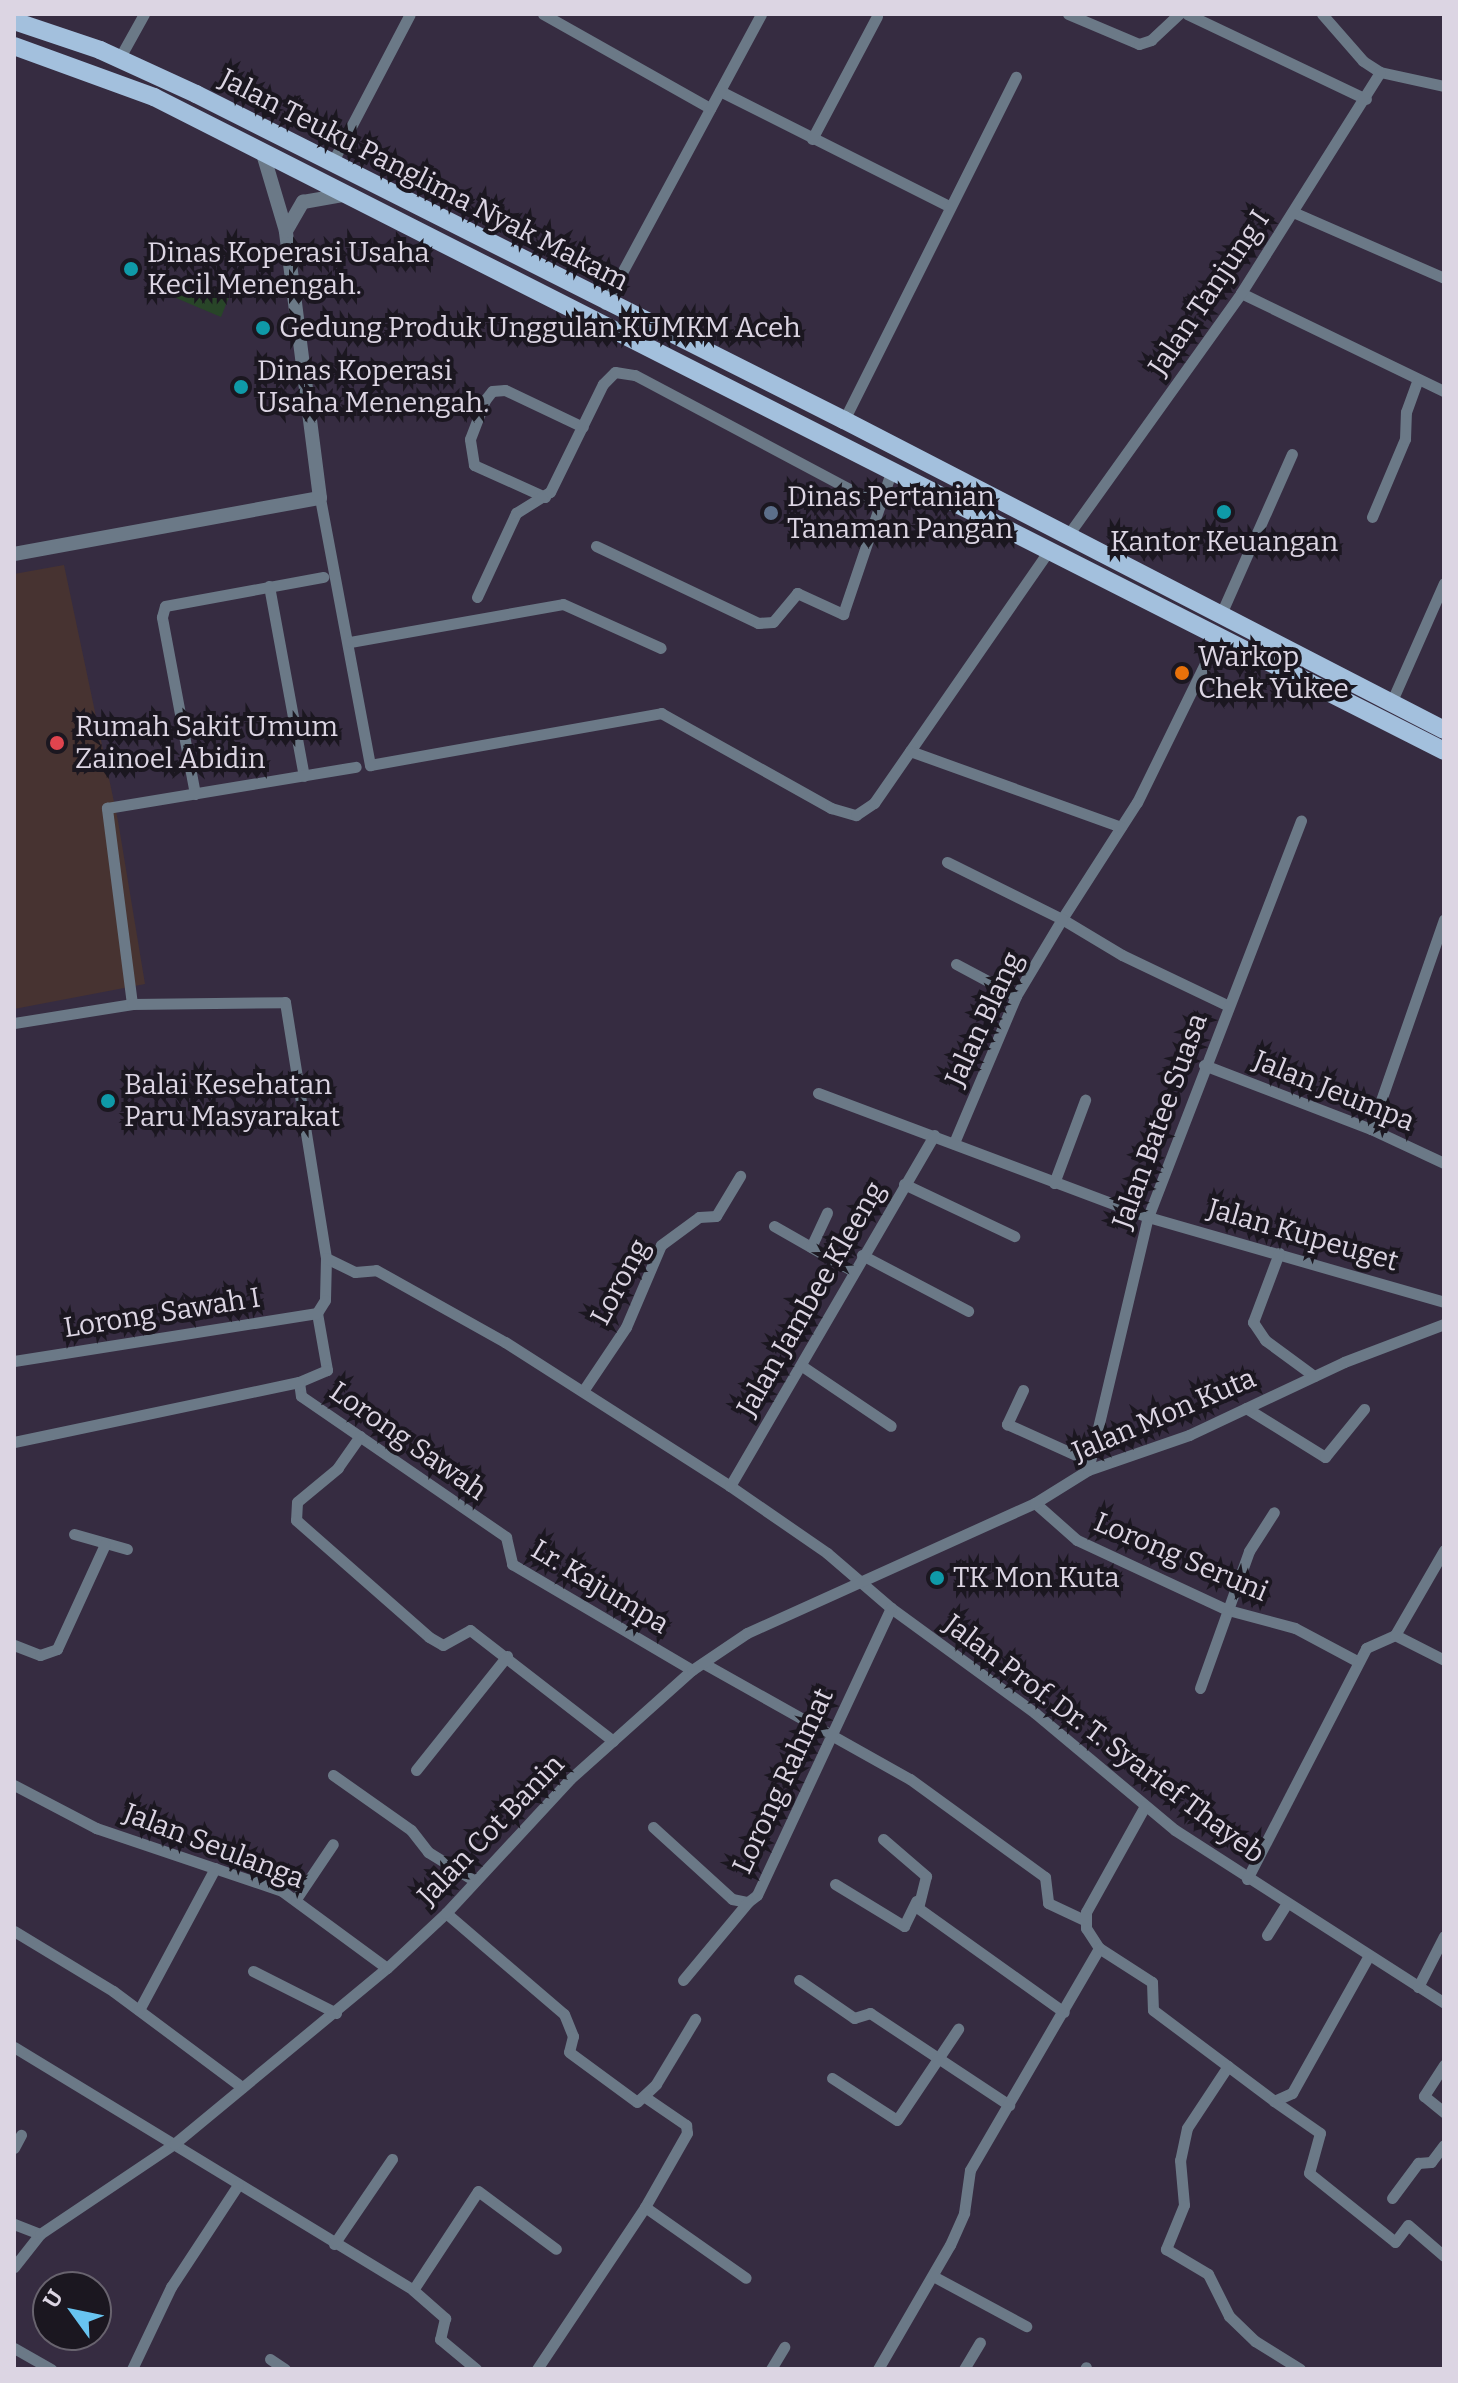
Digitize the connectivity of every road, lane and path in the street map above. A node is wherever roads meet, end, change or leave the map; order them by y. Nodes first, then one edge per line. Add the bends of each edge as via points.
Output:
1 (144, 14) edge
2 (410, 14) edge
3 (543, 14) edge
4 (761, 14) edge
5 (1069, 14) edge
6 (1179, 14) edge
7 (1187, 14) edge
8 (1322, 14) edge
9 (877, 16) edge
10 (17, 19) edge
11 (14, 46) edge
12 (119, 59) junction
13 (1380, 72) junction
14 (1016, 77) dead end
15 (1444, 86) edge
16 (720, 91) junction
17 (1366, 99) junction
18 (710, 108) junction
19 (812, 139) junction
20 (263, 154) junction
21 (331, 165) junction
22 (342, 195) junction
23 (949, 206) junction
24 (1293, 212) junction
25 (286, 231) junction
26 (1444, 278) edge
27 (1241, 293) junction
28 (605, 304) junction
29 (1417, 381) junction
30 (1444, 391) edge
31 (844, 420) junction
32 (583, 427) junction
33 (865, 432) junction
34 (855, 452) junction
35 (1292, 454) dead end
36 (891, 472) junction
37 (545, 497) junction
38 (320, 498) junction
39 (879, 505) junction
40 (1372, 517) dead end
41 (1068, 535) junction
42 (596, 546) dead end
43 (1049, 550) junction
44 (14, 554) edge
45 (323, 577) dead end
46 (1444, 583) edge
47 (269, 586) junction
48 (477, 597) dead end
49 (1221, 614) junction
50 (1218, 637) junction
51 (350, 642) junction
52 (661, 648) dead end
53 (1391, 703) junction
54 (1444, 730) edge
55 (910, 751) junction
56 (1444, 751) edge
57 (356, 767) dead end
58 (304, 776) junction
59 (195, 794) junction
60 (1301, 821) dead end
61 (1121, 827) junction
62 (947, 862) dead end
63 (1062, 919) junction
64 (1444, 919) edge
65 (956, 964) dead end
66 (1016, 996) junction
67 (132, 1004) junction
68 (1227, 1005) junction
69 (14, 1023) edge
70 (1204, 1065) junction
71 (818, 1093) dead end
72 (1085, 1100) dead end
73 (1371, 1129) junction
74 (934, 1135) junction
75 (954, 1143) junction
76 (1444, 1163) edge
77 (740, 1176) dead end
78 (1054, 1183) junction
79 (904, 1184) junction
80 (827, 1213) dead end
81 (1148, 1217) junction
82 (774, 1226) dead end
83 (1014, 1236) dead end
84 (811, 1247) junction
85 (1279, 1253) junction
86 (862, 1255) junction
87 (326, 1258) junction
88 (853, 1271) junction
89 (1444, 1302) edge
90 (968, 1311) dead end
91 (317, 1313) junction
92 (1444, 1324) edge
93 (14, 1361) edge
94 (802, 1366) junction
95 (1314, 1376) junction
96 (299, 1382) junction
97 (1023, 1390) dead end
98 (583, 1391) junction
99 (1246, 1408) junction
100 (1364, 1409) dead end
101 (891, 1426) dead end
102 (360, 1436) junction
103 (14, 1442) edge
104 (1088, 1465) junction
105 (730, 1486) junction
106 (1035, 1503) junction
107 (1274, 1512) dead end
108 (74, 1534) dead end
109 (501, 1534) joint
110 (105, 1544) junction
111 (127, 1549) dead end
112 (1444, 1550) edge
113 (864, 1582) junction
114 (891, 1608) junction
115 (1228, 1610) junction
116 (1395, 1635) junction
117 (14, 1645) edge
118 (507, 1656) junction
119 (1444, 1660) edge
120 (1359, 1662) junction
121 (697, 1666) junction
122 (1200, 1688) dead end
123 (832, 1732) junction
124 (613, 1741) junction
125 (416, 1770) dead end
126 (333, 1775) dead end
127 (14, 1785) edge
128 (1145, 1806) junction
129 (653, 1827) dead end
130 (883, 1839) dead end
131 (333, 1844) dead end
132 (215, 1868) junction
133 (1247, 1879) junction
134 (475, 1881) junction
135 (835, 1884) dead end
136 (296, 1899) junction
137 (916, 1900) junction
138 (748, 1902) junction
139 (1286, 1904) junction
140 (446, 1913) junction
141 (1084, 1920) junction
142 (14, 1931) edge
143 (1267, 1935) dead end
144 (1444, 1936) edge
145 (1099, 1948) junction
146 (1368, 1957) junction
147 (387, 1968) junction
148 (253, 1971) dead end
149 (683, 1980) dead end
150 (799, 1980) dead end
151 (1418, 1987) junction
152 (1444, 2003) edge
153 (139, 2010) junction
154 (1064, 2012) junction
155 (336, 2013) junction
156 (695, 2019) dead end
157 (958, 2029) dead end
158 (14, 2047) edge
159 (940, 2058) junction
160 (1444, 2065) edge
161 (1228, 2066) junction
162 (832, 2078) dead end
163 (242, 2087) junction
164 (645, 2097) junction
165 (1274, 2101) junction
166 (1009, 2105) junction
167 (1444, 2112) edge
168 (21, 2135) dead end
169 (174, 2144) junction
170 (1444, 2145) edge
171 (14, 2148) edge
172 (392, 2159) dead end
173 (238, 2185) junction
174 (1392, 2198) dead end
175 (645, 2207) junction
176 (14, 2224) edge
177 (40, 2234) junction
178 (334, 2244) junction
179 (556, 2249) dead end
180 (1444, 2256) edge
181 (14, 2267) edge
182 (933, 2276) junction
183 (746, 2278) dead end
184 (413, 2290) junction
185 (1026, 2326) dead end
186 (980, 2342) dead end
187 (784, 2347) dead end
188 (14, 2348) edge
189 (270, 2359) dead end
190 (51, 2369) edge
191 (132, 2369) edge
192 (285, 2369) edge
193 (476, 2369) edge
194 (537, 2369) edge
195 (771, 2369) edge
196 (880, 2369) edge
197 (964, 2369) edge
198 (1300, 2369) edge

1 - 12 street
2 - 21 street
3 - 18 street
4 - 16 street
5 - 6 street via 1139,44
7 - 17 street
8 - 13 street via 1363,61
9 - 19 street
10 - 12 main road, Jalan Teuku Panglima Nyak Makam
11 - 20 main road, Jalan Teuku Panglima Nyak Makam via 103,74
12 - 21 main road, Jalan Teuku Panglima Nyak Makam
13 - 15 street
13 - 17 street, Jalan Tanjung I
14 - 23 street
16 - 18 street
16 - 19 street
17 - 24 street, Jalan Tanjung I
18 - 28 street
19 - 23 street
20 - 22 main road, Jalan Teuku Panglima Nyak Makam
20 - 25 street
21 - 28 main road, Jalan Teuku Panglima Nyak Makam
22 - 25 street via 303,202
22 - 34 main road, Jalan Teuku Panglima Nyak Makam
23 - 31 street
24 - 26 street
24 - 27 street, Jalan Tanjung I
25 - 38 street
27 - 29 street
27 - 41 street, Jalan Tanjung I
28 - 31 main road, Jalan Teuku Panglima Nyak Makam
29 - 30 street
29 - 40 street via 1406,412 1405,439
31 - 33 main road, Jalan Teuku Panglima Nyak Makam
32 - 37 street
32 - 37 street via 505,390 492,391 485,400 470,439 474,465
32 - 39 street via 603,384 621,371
33 - 34 main road
33 - 41 main road, Jalan Teuku Panglima Nyak Makam
34 - 36 main road, Jalan Teuku Panglima Nyak Makam
35 - 49 street
36 - 39 street
36 - 43 main road, Jalan Teuku Panglima Nyak Makam
37 - 48 street via 519,508
38 - 44 street
38 - 51 street
39 - 42 street via 843,614 797,593 773,622 758,623
41 - 49 main road, Jalan Teuku Panglima Nyak Makam
43 - 50 main road, Jalan Teuku Panglima Nyak Makam
43 - 55 street
45 - 47 street
46 - 53 street
47 - 58 street
47 - 59 street via 171,602 162,614
49 - 53 main road, Jalan Teuku Panglima Nyak Makam
50 - 56 main road, Jalan Teuku Panglima Nyak Makam
50 - 61 street
51 - 52 street via 563,604
51 - 55 street via 370,765 661,713 831,808 856,815 874,803
53 - 54 main road, Jalan Teuku Panglima Nyak Makam
55 - 61 street
57 - 58 street
58 - 59 street
59 - 67 street via 107,808
60 - 68 street
61 - 63 street
62 - 63 street, Jalan Batee Suasa
63 - 66 street, Jalan Blang
63 - 68 street, Jalan Batee Suasa via 1122,955
64 - 73 street
65 - 66 street
66 - 75 street, Jalan Blang
67 - 69 street
67 - 87 street, Lorong Sawah via 285,1002
68 - 70 street, Jalan Batee Suasa
70 - 73 street, Jalan Jeumpa
70 - 81 street, Jalan Batee Suasa
71 - 74 street, Jalan Kupeuget
72 - 78 street
73 - 76 street, Jalan Jeumpa
74 - 75 street, Jalan Kupeuget
74 - 79 street, Jalan Jambee Kleeng
75 - 78 street, Jalan Kupeuget
77 - 98 street, Lorong via 716,1216 699,1217 661,1245 626,1327
78 - 81 street, Jalan Kupeuget
79 - 83 street
79 - 86 street, Jalan Jambee Kleeng
80 - 84 street
81 - 85 street, Jalan Kupeuget
81 - 104 street, Jalan Batee Suasa
82 - 84 street
84 - 88 street
85 - 89 street, Jalan Kupeuget
85 - 95 street via 1253,1322 1265,1340
86 - 88 street, Jalan Jambee Kleeng
86 - 90 street
87 - 91 street, Lorong Sawah via 325,1300
87 - 98 street, Jalan Prof. Dr. T. Syarief Thayeb via 355,1272 376,1270
88 - 94 street, Jalan Jambee Kleeng
91 - 93 street, Lorong Sawah I
91 - 96 street, Lorong Sawah via 327,1370
92 - 95 street, Jalan Mon Kuta
94 - 101 street
94 - 105 street, Jalan Jambee Kleeng
95 - 99 street, Jalan Mon Kuta
96 - 102 street, Lorong Sawah via 301,1396
96 - 103 street
97 - 104 street via 1007,1424
98 - 105 street, Jalan Prof. Dr. T. Syarief Thayeb
99 - 100 street via 1325,1457
99 - 104 street, Jalan Mon Kuta via 1189,1435
102 - 109 street, Lorong Sawah
102 - 118 street via 338,1468 297,1502 296,1520 438,1643 446,1644 467,1629
104 - 106 street, Jalan Mon Kuta
105 - 113 street, Jalan Prof. Dr. T. Syarief Thayeb
106 - 113 street, Jalan Mon Kuta
106 - 115 street, Lorong Seruni via 1077,1540
107 - 115 street via 1249,1551
108 - 110 street
109 - 121 street, Lr. Kajumpa via 512,1564
110 - 111 street
110 - 117 street via 57,1649 40,1655
112 - 116 street
113 - 114 street, Jalan Prof. Dr. T. Syarief Thayeb
113 - 121 street, Jalan Cot Banin via 778,1617
114 - 123 street, Lorong Rahmat
114 - 128 street, Jalan Prof. Dr. T. Syarief Thayeb via 1035,1713
115 - 120 street, Lorong Seruni via 1295,1628
115 - 122 street
116 - 119 street
116 - 120 street via 1375,1641
118 - 124 street
118 - 125 street
120 - 133 street
121 - 123 street, Lr. Kajumpa
121 - 124 street, Jalan Cot Banin
123 - 138 street, Lorong Rahmat via 757,1895
123 - 141 street, Lr. Kajumpa via 910,1779 1045,1877 1048,1903
124 - 134 street, Jalan Cot Banin via 545,1802
126 - 134 street via 411,1830 428,1852
127 - 132 street, Jalan Seulanga via 96,1828
128 - 133 street, Jalan Prof. Dr. T. Syarief Thayeb
128 - 141 street
129 - 138 street, Lorong Rahmat via 732,1899
130 - 137 street via 926,1876
131 - 136 street
132 - 136 street, Jalan Seulanga
132 - 153 street
133 - 139 street, Jalan Prof. Dr. T. Syarief Thayeb
134 - 140 street, Jalan Cot Banin
135 - 137 street via 904,1926
136 - 147 street, Jalan Seulanga
137 - 154 street via 922,1912
138 - 149 street
139 - 143 street
139 - 146 street, Jalan Prof. Dr. T. Syarief Thayeb
140 - 147 street, Jalan Cot Banin
140 - 164 street via 564,2014 573,2036 569,2052 615,2089 637,2102
141 - 145 street
142 - 153 street
144 - 151 street
145 - 154 street
145 - 161 street via 1152,1982 1153,2010
146 - 151 street, Jalan Prof. Dr. T. Syarief Thayeb
146 - 165 street via 1292,2093
147 - 155 street, Jalan Cot Banin
148 - 155 street
150 - 159 street via 854,2018 870,2013
151 - 152 street, Jalan Prof. Dr. T. Syarief Thayeb
153 - 163 street
154 - 166 street
155 - 163 street, Jalan Cot Banin
156 - 164 street
157 - 159 street
158 - 169 street
159 - 162 street via 897,2120
159 - 166 street
160 - 167 street via 1424,2096
161 - 165 street
161 - 198 street via 1187,2128 1180,2160 1184,2205 1166,2249 1208,2274 1229,2316 1255,2341
163 - 169 street, Jalan Cot Banin
164 - 175 street via 686,2125 687,2133
165 - 180 street via 1320,2133 1309,2173 1395,2242 1408,2225
166 - 182 street via 966,2178 964,2213
168 - 171 street
169 - 173 street
169 - 177 street, Jalan Cot Banin
170 - 174 street via 1431,2162 1418,2163
172 - 178 street
173 - 178 street
173 - 191 street via 171,2287
175 - 183 street
175 - 194 street
176 - 177 street
177 - 181 street, Jalan Cot Banin
178 - 184 street
179 - 184 street via 478,2191
182 - 185 street
182 - 196 street
184 - 193 street via 445,2318 440,2339
186 - 197 street
187 - 195 street
188 - 190 street
189 - 192 street

